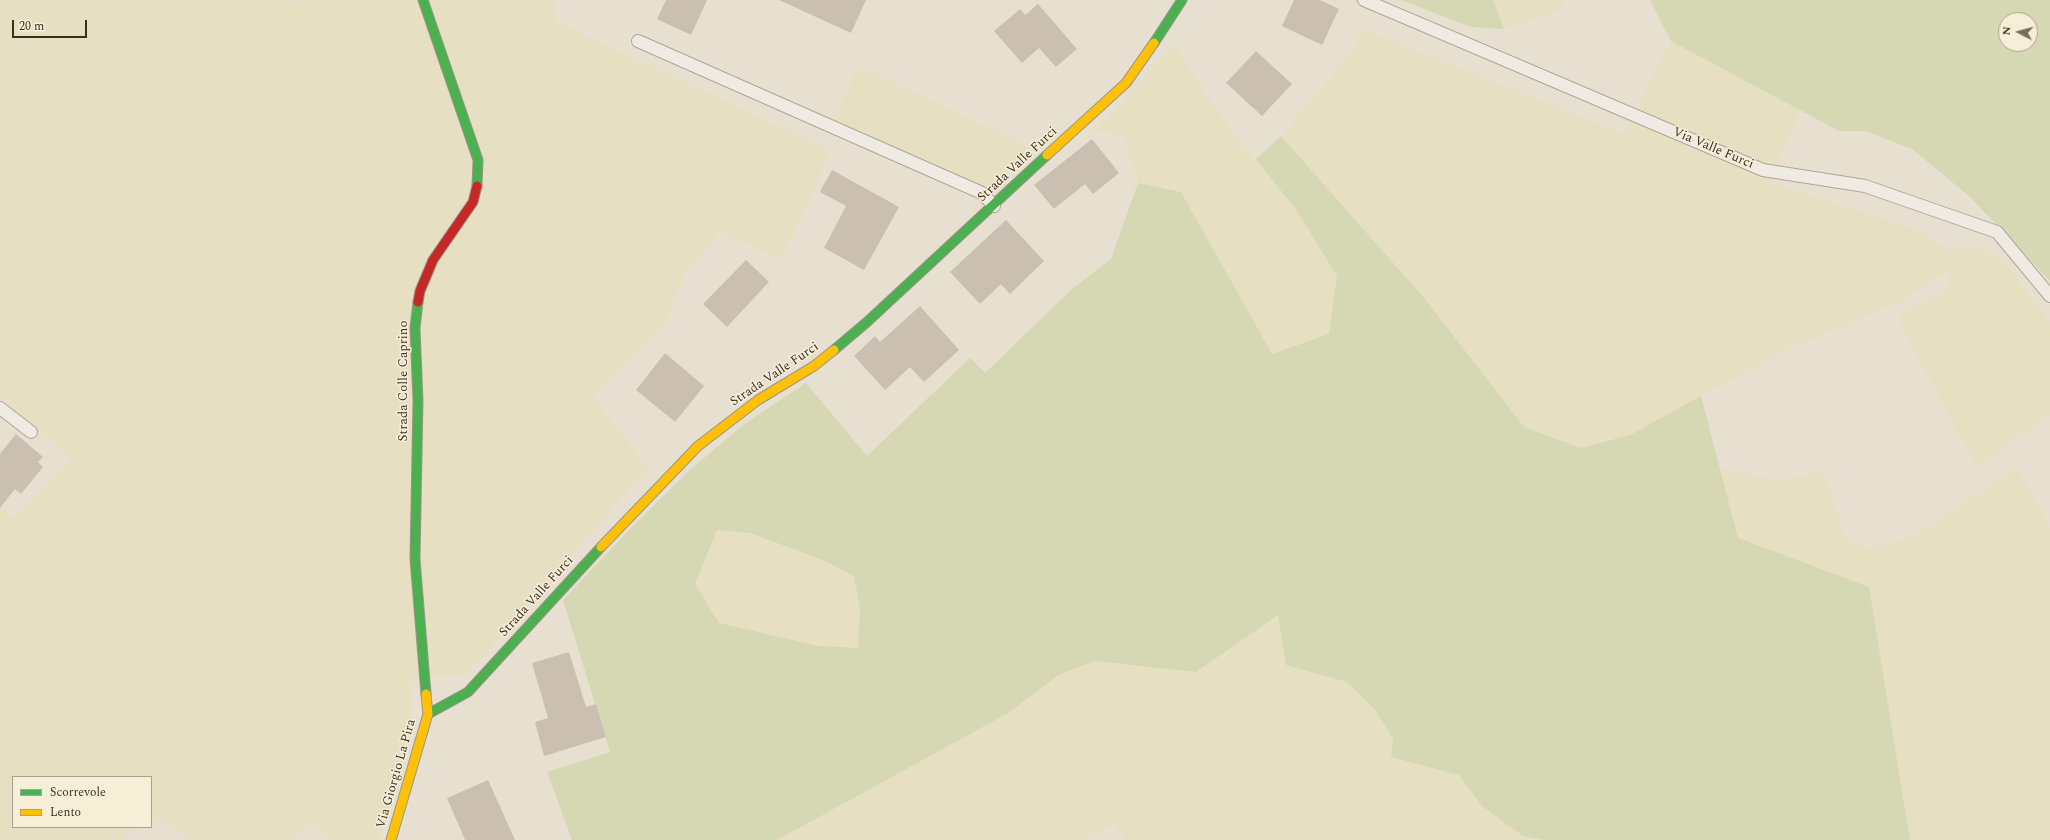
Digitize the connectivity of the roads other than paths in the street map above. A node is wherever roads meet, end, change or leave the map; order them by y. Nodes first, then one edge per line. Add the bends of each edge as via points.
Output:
1 (423, 0) edge
2 (1182, 0) edge
3 (1364, 0) edge
4 (638, 42) dead end
5 (994, 206) junction
6 (2050, 296) edge
7 (0, 408) edge
8 (31, 432) dead end
9 (428, 714) junction
10 (391, 840) edge

1 - 9 street, Strada Colle Caprino via 478,160 474,202 433,260 420,292 415,328 418,401 415,559
2 - 5 street, Strada Valle Furci via 1126,84
3 - 6 lane, Via Valle Furci via 1763,170 1865,186 1997,232
4 - 5 lane via 982,193
5 - 9 street, Strada Valle Furci via 868,322 814,366 758,400 698,446 621,525 468,692
7 - 8 lane
9 - 10 street, Via Giorgio La Pira

